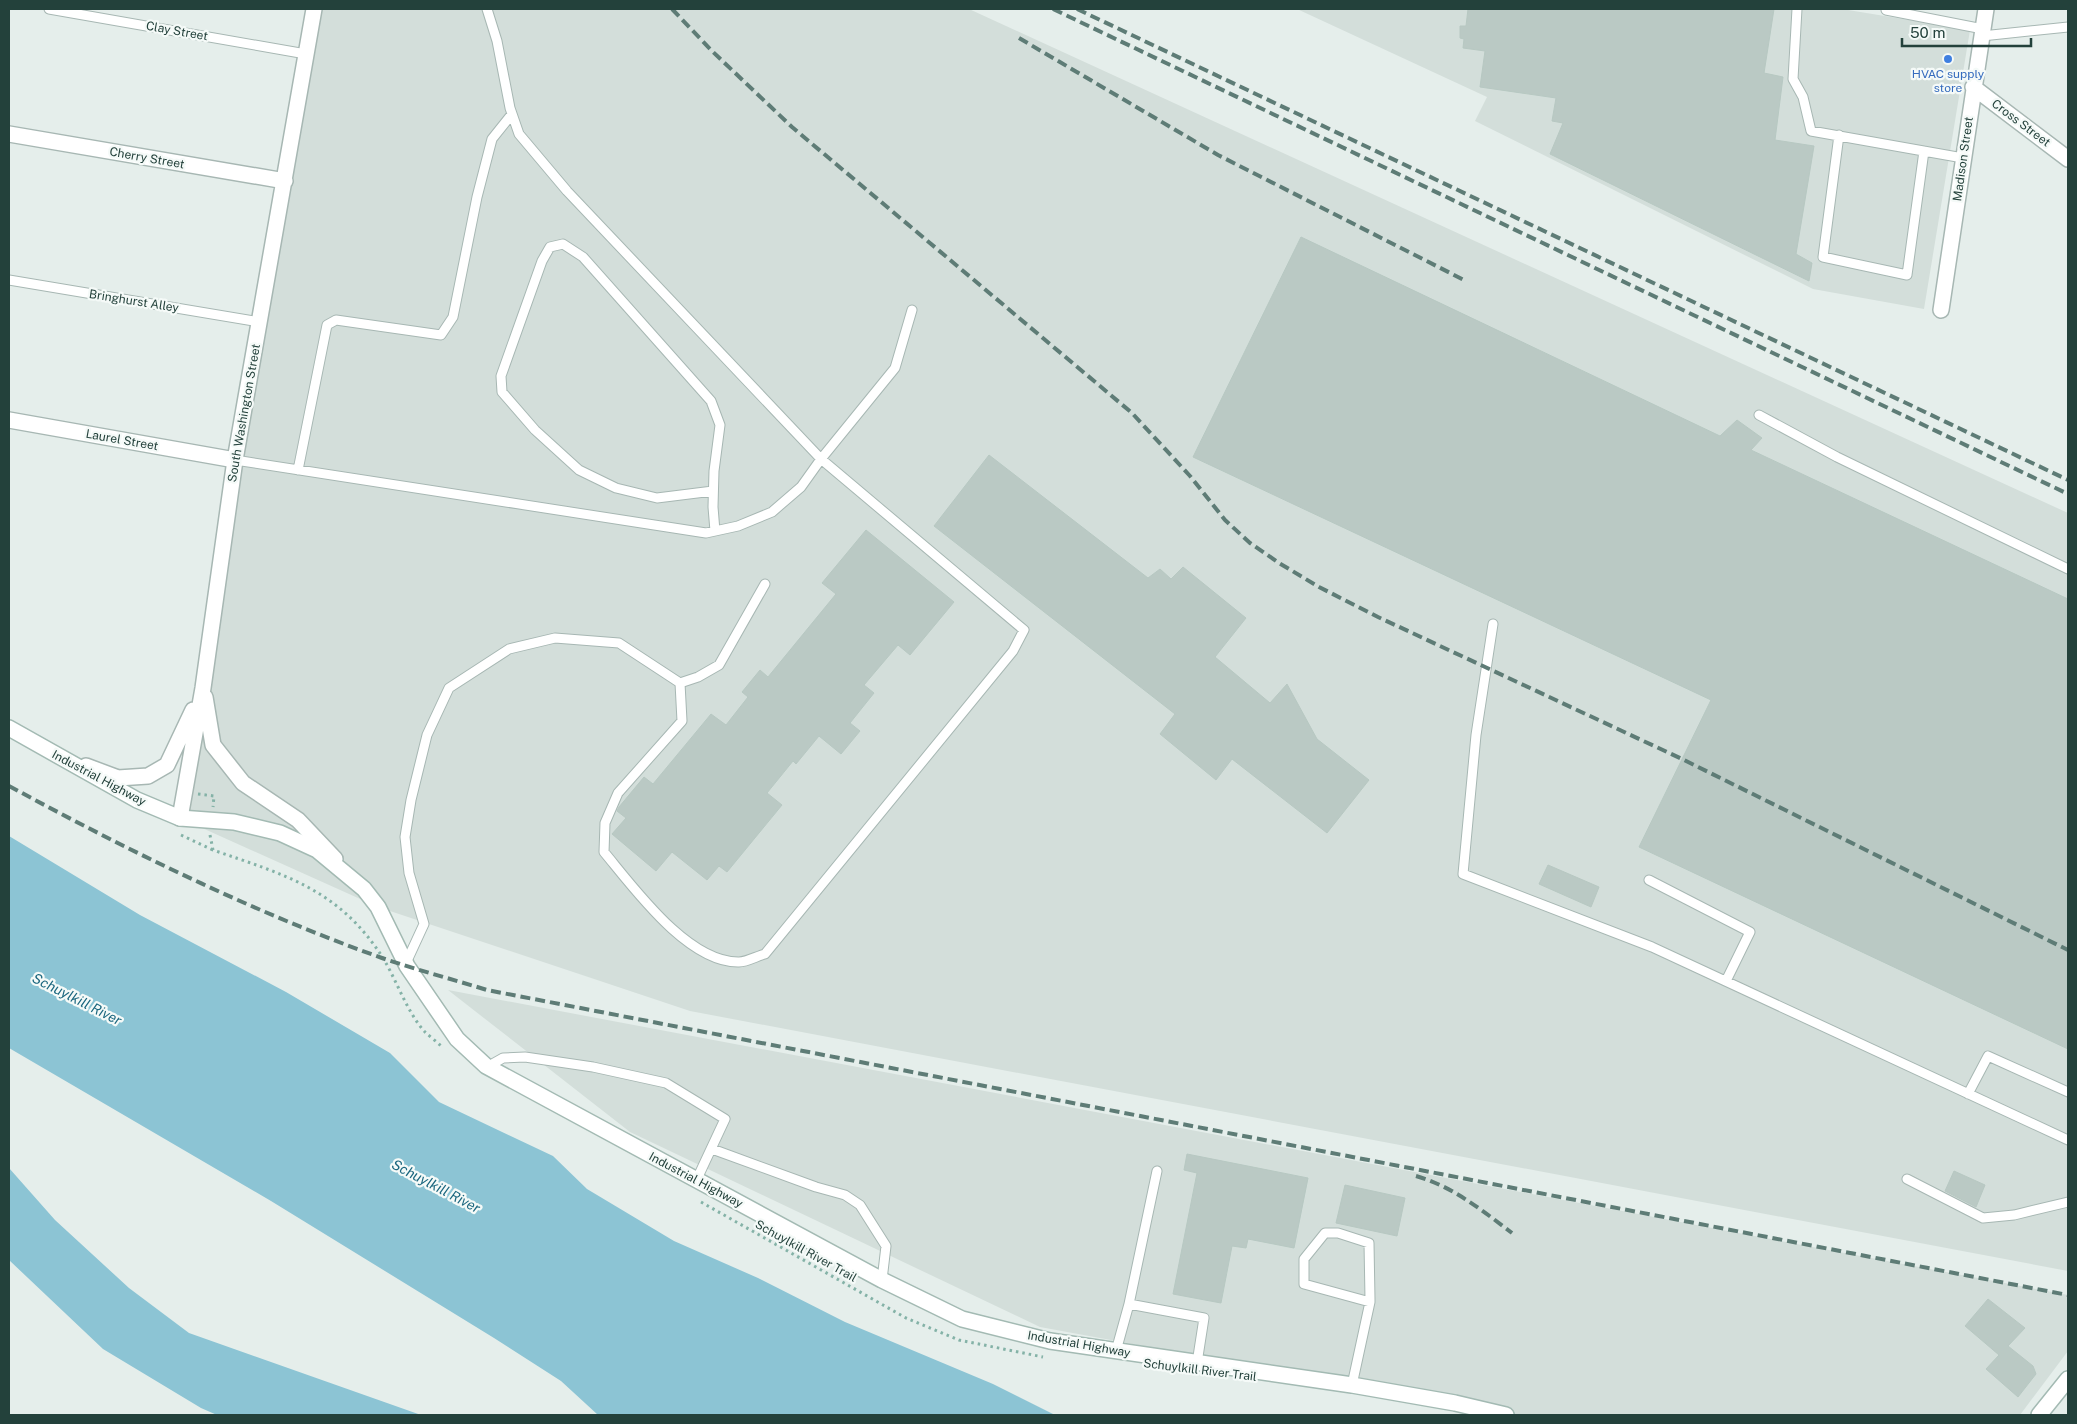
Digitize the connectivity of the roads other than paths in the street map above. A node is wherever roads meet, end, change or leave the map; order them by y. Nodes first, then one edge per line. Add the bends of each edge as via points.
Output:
1 (49, 9) edge
2 (314, 9) edge
3 (487, 9) edge
4 (1797, 9) edge
5 (1986, 9) edge
6 (1886, 10) edge
7 (2068, 27) edge
8 (1982, 32) junction
9 (306, 54) junction
10 (1973, 87) junction
11 (512, 114) junction
12 (9, 134) edge
13 (1839, 135) junction
14 (1924, 151) junction
15 (1963, 158) junction
16 (2068, 159) edge
17 (285, 181) junction
18 (9, 280) edge
19 (912, 310) dead end
20 (1941, 310) dead end
21 (260, 322) junction
22 (1759, 415) dead end
23 (9, 420) edge
24 (821, 459) junction
25 (236, 460) junction
26 (298, 470) junction
27 (714, 492) junction
28 (716, 530) junction
29 (2068, 569) edge
30 (765, 584) dead end
31 (1493, 624) dead end
32 (680, 683) junction
33 (203, 688) junction
34 (9, 728) edge
35 (61, 757) junction
36 (180, 818) junction
37 (1649, 880) dead end
38 (364, 889) junction
39 (406, 963) junction
40 (1726, 981) junction
41 (487, 1067) junction
42 (2068, 1092) edge
43 (1968, 1094) junction
44 (2068, 1140) edge
45 (712, 1149) junction
46 (1157, 1171) dead end
47 (1907, 1179) dead end
48 (696, 1181) junction
49 (2068, 1202) edge
50 (882, 1280) junction
51 (1370, 1302) junction
52 (1129, 1304) junction
53 (1116, 1351) junction
54 (1197, 1363) junction
55 (2068, 1379) edge
56 (1352, 1385) junction
57 (1506, 1415) edge
58 (2039, 1415) edge

1 - 9 lane, Clay Street
2 - 9 street, South Washington Street
3 - 11 lane
4 - 13 lane via 1793,79 1803,96 1811,130
5 - 8 street, Madison Street
6 - 8 lane
7 - 8 lane
8 - 10 street, Madison Street
9 - 17 street, South Washington Street
10 - 15 street, Madison Street
10 - 16 street, Cross Street
11 - 24 lane via 519,134 566,191
11 - 26 lane via 492,138 453,316 441,335 345,320 327,325
12 - 17 street, Cherry Street
13 - 14 lane
13 - 14 lane via 1822,257 1907,275
14 - 15 lane
15 - 20 street, Madison Street
17 - 21 street, South Washington Street
18 - 21 lane, Bringhurst Alley
19 - 24 lane via 895,368
21 - 25 street, South Washington Street
22 - 29 lane
23 - 25 street, Laurel Street
24 - 28 lane via 801,487 772,512 738,526
24 - 32 lane via 1024,630 1013,651 765,954 739,962 709,955 665,924 604,852 605,823 618,793 682,722
25 - 26 lane
25 - 33 street, South Washington Street
26 - 28 lane via 696,531
27 - 27 lane via 720,425 711,401 582,257 563,244 550,247 500,376 502,392 579,470 616,488 657,498
27 - 28 lane
30 - 32 lane via 719,665
31 - 40 lane via 1476,735 1463,874 1652,947
32 - 39 lane via 619,643 555,638 509,649 449,688 427,735 409,809 405,837 409,873 424,924
33 - 35 street via 168,765 148,776 118,778
33 - 36 street, South Washington Street
33 - 38 street via 213,744 243,783 298,820
34 - 35 street, Industrial Highway
35 - 36 street, Industrial Highway via 137,800
36 - 38 street, Industrial Highway via 234,822 280,833 318,850
37 - 40 lane via 1750,932
38 - 39 street, Industrial Highway via 378,907
39 - 41 street, Industrial Highway via 457,1039
40 - 43 lane
41 - 45 lane via 503,1058 525,1057 666,1083 725,1120
41 - 48 street, Industrial Highway
42 - 43 lane via 1988,1056
43 - 44 lane
45 - 48 lane
45 - 50 lane via 845,1195 860,1204 886,1246
46 - 52 lane
47 - 49 lane via 1984,1218 2014,1215
48 - 50 street, Industrial Highway
50 - 53 street, Industrial Highway via 962,1319 1050,1341
51 - 51 lane via 1369,1243 1338,1233 1325,1233 1304,1259 1304,1284
51 - 56 lane
52 - 53 lane
52 - 54 lane via 1204,1318
53 - 54 street, Industrial Highway
54 - 56 street, Industrial Highway
55 - 58 street
56 - 57 street, Industrial Highway via 1455,1402

